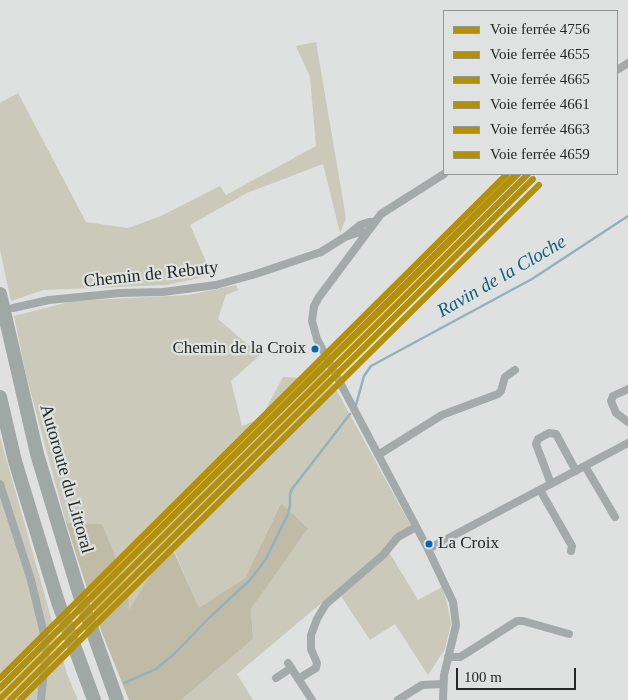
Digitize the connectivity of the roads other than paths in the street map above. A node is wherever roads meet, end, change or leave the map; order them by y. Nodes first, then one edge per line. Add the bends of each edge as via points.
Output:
1 (443, 175) edge
2 (375, 222) junction
3 (367, 232) junction
4 (345, 237) junction
5 (0, 294) edge
6 (13, 308) dead end
7 (514, 370) dead end
8 (628, 389) edge
9 (0, 397) edge
10 (628, 422) edge
11 (628, 442) edge
12 (378, 455) junction
13 (585, 466) junction
14 (576, 471) junction
15 (0, 484) edge
16 (551, 484) junction
17 (540, 490) junction
18 (615, 517) dead end
19 (416, 527) junction
20 (428, 549) junction
21 (571, 551) dead end
22 (568, 634) dead end
23 (448, 657) junction
24 (276, 678) dead end
25 (298, 679) junction
26 (443, 684) junction
27 (41, 700) edge
28 (94, 700) edge
29 (118, 700) edge
30 (312, 700) edge
31 (398, 700) edge
32 (443, 700) edge

1 - 2 street, Chemin de Rebuty via 386,209
2 - 3 street
2 - 4 street, Chemin de Rebuty via 360,225
3 - 4 street, Chemin de Rebuty
3 - 12 street via 319,297 312,321 317,339
4 - 6 street, Chemin de Rebuty via 321,252 216,285 49,300
5 - 29 highway, Autoroute du Littoral via 37,454 79,593
7 - 12 street via 505,377 498,394 442,415
8 - 10 street via 613,396 611,401 616,413
9 - 28 highway via 15,461 58,602
11 - 13 street
12 - 19 street
13 - 14 street
13 - 18 street
14 - 16 street
14 - 16 street via 556,434 549,433 538,439 536,444
15 - 27 street via 31,580 44,634 46,651
16 - 17 street
17 - 20 street
17 - 21 street via 572,546
19 - 20 street
19 - 25 street via 398,537 383,555 326,604 311,635 316,668
20 - 23 street via 455,609 456,625
22 - 23 street via 517,620 465,654
23 - 26 street
24 - 25 street via 290,665
25 - 30 street
26 - 31 street via 422,685
26 - 32 street

